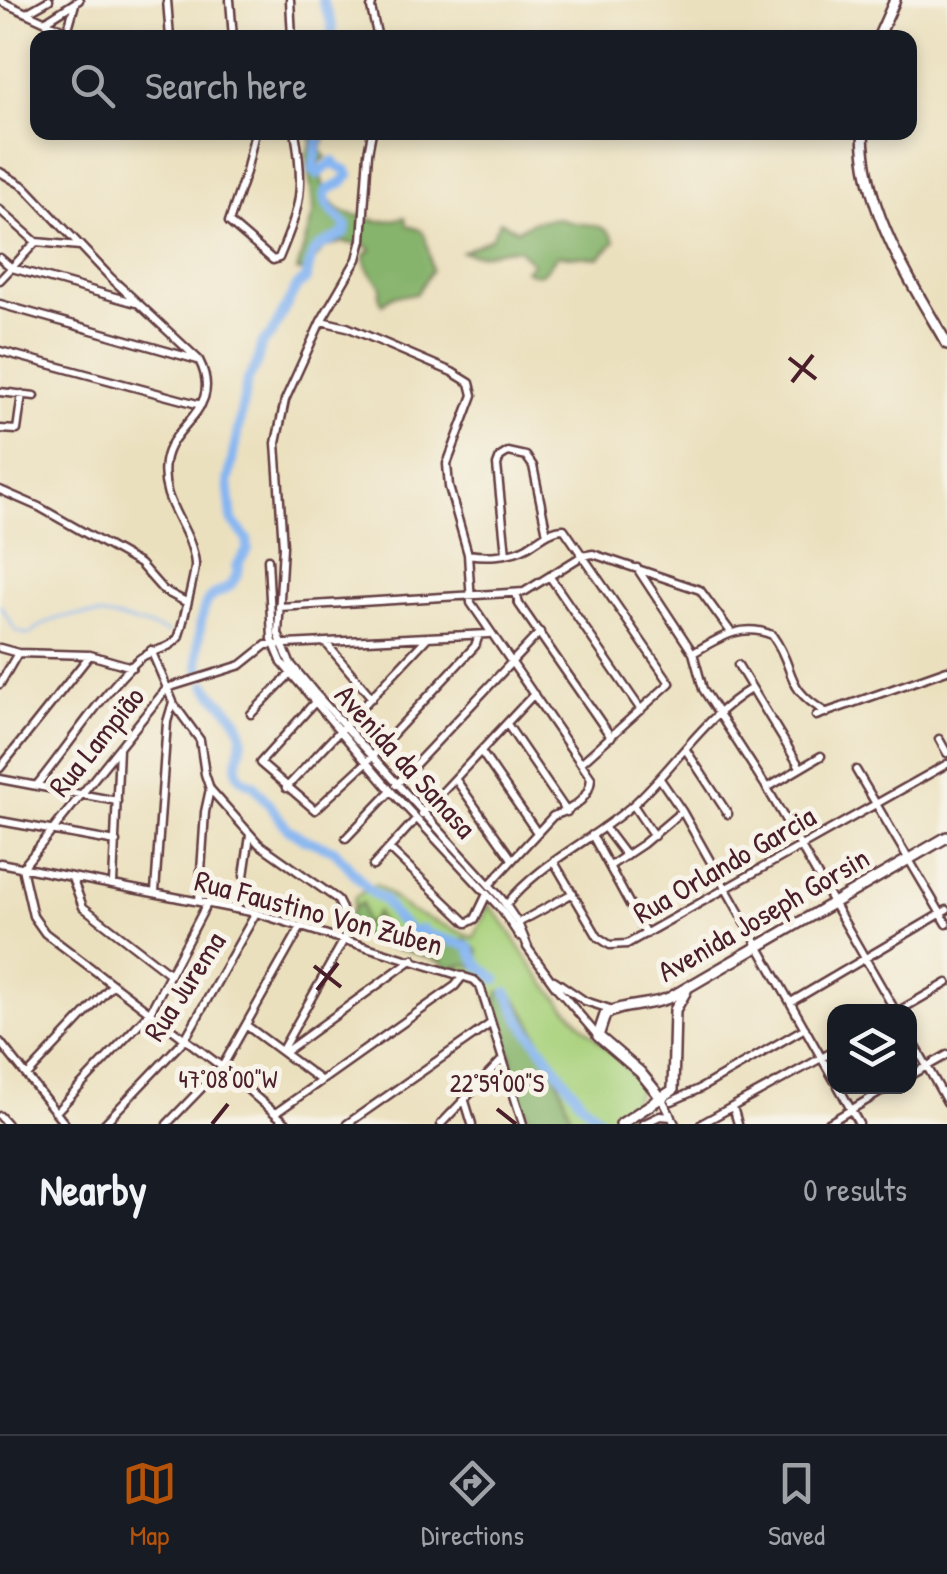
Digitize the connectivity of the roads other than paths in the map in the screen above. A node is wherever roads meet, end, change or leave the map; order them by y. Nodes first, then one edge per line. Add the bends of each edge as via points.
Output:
1 (49, 0) edge
2 (167, 0) edge
3 (230, 0) edge
4 (290, 0) edge
5 (373, 0) edge
6 (895, 0) edge
7 (0, 1) edge
8 (78, 1) edge
9 (27, 12) junction
10 (45, 22) junction
11 (63, 30) edge
12 (69, 30) edge
13 (169, 30) edge
14 (232, 30) edge
15 (292, 30) edge
16 (376, 30) edge
17 (882, 30) edge
18 (253, 140) edge
19 (296, 140) edge
20 (371, 140) edge
21 (864, 140) edge
22 (0, 172) edge
23 (0, 210) edge
24 (36, 242) junction
25 (81, 246) junction
26 (0, 258) edge
27 (12, 268) junction
28 (111, 278) junction
29 (0, 280) edge
30 (104, 295) junction
31 (137, 303) junction
32 (0, 304) edge
33 (321, 320) junction
34 (172, 334) junction
35 (947, 344) edge
36 (0, 351) edge
37 (165, 351) junction
38 (199, 360) junction
39 (0, 392) edge
40 (22, 394) junction
41 (35, 396) dead end
42 (202, 405) junction
43 (0, 429) edge
44 (0, 490) edge
45 (547, 534) junction
46 (468, 554) junction
47 (506, 554) junction
48 (582, 556) junction
49 (268, 559) dead end
50 (636, 567) junction
51 (550, 577) junction
52 (516, 593) junction
53 (470, 596) junction
54 (186, 602) junction
55 (279, 606) junction
56 (730, 631) junction
57 (540, 632) junction
58 (489, 634) junction
59 (479, 635) junction
60 (428, 637) junction
61 (326, 643) junction
62 (278, 646) junction
63 (0, 648) edge
64 (152, 650) junction
65 (18, 652) junction
66 (90, 655) junction
67 (693, 659) junction
68 (512, 662) junction
69 (738, 664) dead end
70 (132, 667) junction
71 (947, 670) edge
72 (290, 674) junction
73 (0, 684) edge
74 (166, 688) junction
75 (752, 688) junction
76 (534, 694) junction
77 (372, 698) junction
78 (173, 702) junction
79 (314, 702) junction
80 (641, 710) junction
81 (718, 713) junction
82 (827, 713) junction
83 (251, 714) dead end
84 (816, 716) dead end
85 (507, 724) junction
86 (343, 730) junction
87 (610, 736) junction
88 (939, 739) dead end
89 (119, 747) junction
90 (686, 750) junction
91 (482, 753) junction
92 (947, 753) edge
93 (821, 756) dead end
94 (369, 759) junction
95 (580, 763) junction
96 (947, 764) edge
97 (800, 767) junction
98 (0, 768) edge
99 (856, 770) dead end
100 (0, 779) edge
101 (660, 779) junction
102 (456, 780) junction
103 (36, 786) junction
104 (286, 788) junction
105 (393, 788) junction
106 (767, 788) junction
107 (210, 790) junction
108 (81, 794) junction
109 (117, 801) junction
110 (877, 803) junction
111 (633, 805) junction
112 (682, 811) junction
113 (567, 812) junction
114 (728, 814) dead end
115 (419, 817) junction
116 (0, 821) edge
117 (604, 827) junction
118 (53, 831) junction
119 (536, 831) junction
120 (250, 834) junction
121 (592, 835) junction
122 (654, 836) junction
123 (346, 838) dead end
124 (947, 838) edge
125 (116, 842) junction
126 (800, 846) junction
127 (390, 849) junction
128 (626, 856) junction
129 (512, 859) junction
130 (909, 859) junction
131 (554, 862) junction
132 (0, 863) edge
133 (373, 866) dead end
134 (610, 866) junction
135 (22, 868) junction
136 (244, 876) dead end
137 (72, 878) junction
138 (113, 884) junction
139 (488, 889) junction
140 (726, 890) junction
141 (155, 892) junction
142 (573, 893) junction
143 (199, 900) junction
144 (208, 902) junction
145 (833, 903) junction
146 (506, 904) junction
147 (944, 912) edge
148 (256, 913) junction
149 (518, 923) junction
150 (947, 924) edge
151 (302, 926) junction
152 (646, 934) junction
153 (345, 938) junction
154 (528, 947) junction
155 (758, 947) junction
156 (864, 958) junction
157 (414, 959) junction
158 (170, 974) junction
159 (463, 976) junction
160 (947, 983) edge
161 (112, 985) junction
162 (691, 985) junction
163 (574, 1000) junction
164 (791, 1002) junction
165 (653, 1004) junction
166 (891, 1004) edge
167 (910, 1004) edge
168 (614, 1010) junction
169 (150, 1012) junction
170 (674, 1018) junction
171 (490, 1024) junction
172 (247, 1026) junction
173 (806, 1028) junction
174 (598, 1036) junction
175 (184, 1038) junction
176 (0, 1042) edge
177 (917, 1049) edge
178 (283, 1051) junction
179 (827, 1055) edge
180 (947, 1055) edge
181 (822, 1058) junction
182 (502, 1060) junction
183 (926, 1066) junction
184 (222, 1067) junction
185 (827, 1067) edge
186 (917, 1072) edge
187 (28, 1075) junction
188 (320, 1080) junction
189 (656, 1088) junction
190 (843, 1094) edge
191 (879, 1094) edge
192 (666, 1096) junction
193 (465, 1100) junction
194 (947, 1102) edge
195 (733, 1106) junction
196 (852, 1110) junction
197 (56, 1112) junction
198 (277, 1112) junction
199 (452, 1114) junction
200 (0, 1116) edge
201 (673, 1118) edge
202 (471, 1120) edge
203 (6, 1124) edge
204 (65, 1124) edge
205 (104, 1124) edge
206 (167, 1124) edge
207 (287, 1124) edge
208 (347, 1124) edge
209 (442, 1124) edge
210 (523, 1124) edge
211 (621, 1124) edge
212 (643, 1124) edge
213 (701, 1124) edge
214 (738, 1124) edge
215 (827, 1124) edge
216 (859, 1124) edge

1 - 9 street
2 - 13 street
3 - 14 street
4 - 15 street
5 - 16 street
6 - 17 street
7 - 9 street
8 - 10 street
8 - 12 street
9 - 10 street
10 - 11 street
18 - 19 street via 229,222 273,260 293,223 302,183
20 - 33 street, Avenida da Sanasa via 357,259
21 - 35 street via 882,225
22 - 25 street via 25,187
23 - 24 street
24 - 25 street
24 - 27 street
25 - 28 street
26 - 27 street
27 - 29 street
27 - 30 street
28 - 30 street
28 - 31 street
30 - 31 street
31 - 34 street
32 - 37 street
33 - 46 street via 470,383 473,395 447,464
33 - 55 street, Avenida da Sanasa via 278,421
34 - 37 street
34 - 38 street
36 - 42 street
37 - 38 street
38 - 42 street
39 - 40 street
40 - 41 street
40 - 43 street via 17,430
42 - 54 street via 165,463 167,497 195,560
44 - 54 street via 140,564 162,590
45 - 47 street
45 - 47 street via 533,466 526,456 508,452 498,465
45 - 48 street via 564,529
46 - 47 street
46 - 53 street
48 - 50 street
48 - 51 street
48 - 80 street via 670,682
49 - 62 street, Avenida da Sanasa via 271,631
50 - 56 street via 700,590
50 - 67 street
51 - 52 street
51 - 80 street
52 - 53 street
52 - 57 street
53 - 55 street
53 - 58 street
54 - 64 street via 178,638
55 - 62 street, Avenida da Sanasa
56 - 67 street
56 - 82 street via 772,635 798,692
57 - 68 street
57 - 87 street
58 - 59 street
58 - 68 street
59 - 60 street
59 - 94 street
60 - 61 street
60 - 77 street
61 - 62 street
61 - 77 street
62 - 72 street, Avenida da Sanasa
62 - 74 street via 266,645 241,665
62 - 86 street, Avenida da Sanasa
63 - 65 street
64 - 70 street
64 - 74 street
65 - 66 street
65 - 73 street
66 - 70 street
66 - 98 street
67 - 81 street
68 - 76 street
68 - 105 street
69 - 75 street
70 - 103 street
71 - 82 street
72 - 79 street, Avenida da Sanasa
72 - 83 street
74 - 78 street
74 - 89 street, Rua Lampião
75 - 81 street
75 - 97 street
76 - 85 street
76 - 95 street
77 - 86 street
78 - 107 street via 200,740
78 - 141 street
79 - 86 street, Avenida da Sanasa
79 - 104 street via 260,760
80 - 87 street
81 - 90 street
81 - 106 street
82 - 84 street
85 - 91 street
85 - 113 street
86 - 94 street, Avenida da Sanasa
86 - 104 street
87 - 95 street
88 - 92 street
89 - 108 street, Rua Lampião
89 - 109 street
90 - 101 street
90 - 114 street
91 - 102 street
91 - 119 street
93 - 97 street
94 - 104 street via 319,810
94 - 105 street, Avenida da Sanasa
95 - 113 street via 591,786
96 - 110 street, Rua Orlando Garcia
97 - 106 street
99 - 110 street
100 - 103 street
101 - 111 street
101 - 112 street
102 - 115 street
102 - 129 street
103 - 108 street
105 - 115 street, Avenida da Sanasa
105 - 123 street
106 - 126 street
107 - 120 street
107 - 143 street
108 - 109 street
108 - 118 street, Rua Lampião
109 - 125 street
110 - 126 street, Rua Orlando Garcia
110 - 130 street
111 - 117 street
111 - 122 street
112 - 122 street
112 - 140 street
113 - 119 street
115 - 127 street
115 - 139 street, Avenida da Sanasa
116 - 118 street
117 - 121 street
117 - 128 street
118 - 125 street
118 - 135 street, Rua Lampião
119 - 129 street
120 - 136 street
120 - 153 street via 336,899
121 - 131 street
121 - 134 street
122 - 128 street
124 - 130 street, Avenida Joseph Gorsin
125 - 138 street
126 - 140 street, Rua Orlando Garcia
126 - 145 street
127 - 133 street
127 - 139 street via 467,923
128 - 134 street
129 - 139 street
130 - 145 street, Avenida Joseph Gorsin
130 - 147 street
131 - 142 street, Rua Orlando Garcia
131 - 146 street
132 - 135 street, Rua Faustino Von Zuben
134 - 152 street
135 - 137 street, Rua Faustino Von Zuben
135 - 161 street via 33,916 45,934
137 - 138 street, Rua Faustino Von Zuben
137 - 158 street via 83,907
138 - 141 street, Rua Faustino Von Zuben
139 - 146 street, Avenida da Sanasa
139 - 154 street, Avenida da Sanasa
140 - 152 street, Rua Orlando Garcia
140 - 155 street
141 - 143 street, Rua Faustino Von Zuben
142 - 149 street
142 - 152 street, Rua Orlando Garcia via 604,942 618,946
143 - 144 street, Rua Faustino Von Zuben
144 - 148 street, Rua Faustino Von Zuben
144 - 158 street
145 - 155 street, Avenida Joseph Gorsin
145 - 156 street
146 - 149 street, Avenida da Sanasa
147 - 150 street
147 - 156 street
148 - 151 street, Rua Faustino Von Zuben
148 - 175 street, Rua Jurema
149 - 154 street, Avenida da Sanasa
151 - 153 street, Rua Faustino Von Zuben
151 - 172 street
153 - 157 street, Rua Faustino Von Zuben
153 - 178 street
154 - 163 street
155 - 162 street, Avenida Joseph Gorsin
155 - 164 street
156 - 164 street
156 - 166 street
157 - 159 street, Rua Faustino Von Zuben
157 - 178 street
158 - 169 street
159 - 171 street, Rua Faustino Von Zuben via 480,986
159 - 188 street
160 - 167 street
161 - 169 street
161 - 187 street
162 - 165 street, Avenida Joseph Gorsin
162 - 170 street via 676,1003
163 - 168 street, Avenida Joseph Gorsin
163 - 174 street
164 - 173 street
165 - 168 street, Avenida Joseph Gorsin
165 - 170 street
168 - 174 street via 602,1018
169 - 175 street
169 - 197 street
170 - 192 street via 676,1052
171 - 182 street, Rua Faustino Von Zuben
171 - 208 street
172 - 178 street
172 - 184 street
173 - 181 street
173 - 192 street via 699,1090
174 - 189 street
175 - 184 street
175 - 205 street, Rua Jurema
176 - 187 street
177 - 183 street
178 - 188 street
179 - 181 street
180 - 183 street
181 - 185 street
181 - 195 street
182 - 193 street
182 - 210 street, Rua Faustino Von Zuben
183 - 186 street
183 - 194 street
184 - 198 street
184 - 206 street
187 - 197 street
188 - 198 street
189 - 192 street
189 - 192 street via 666,1082
190 - 196 street
191 - 196 street
192 - 201 street
192 - 211 street
193 - 199 street
193 - 202 street
195 - 213 street
195 - 214 street
196 - 215 street
196 - 216 street
197 - 204 street
198 - 207 street
199 - 202 street via 463,1112
199 - 209 street
200 - 203 street
201 - 212 street

